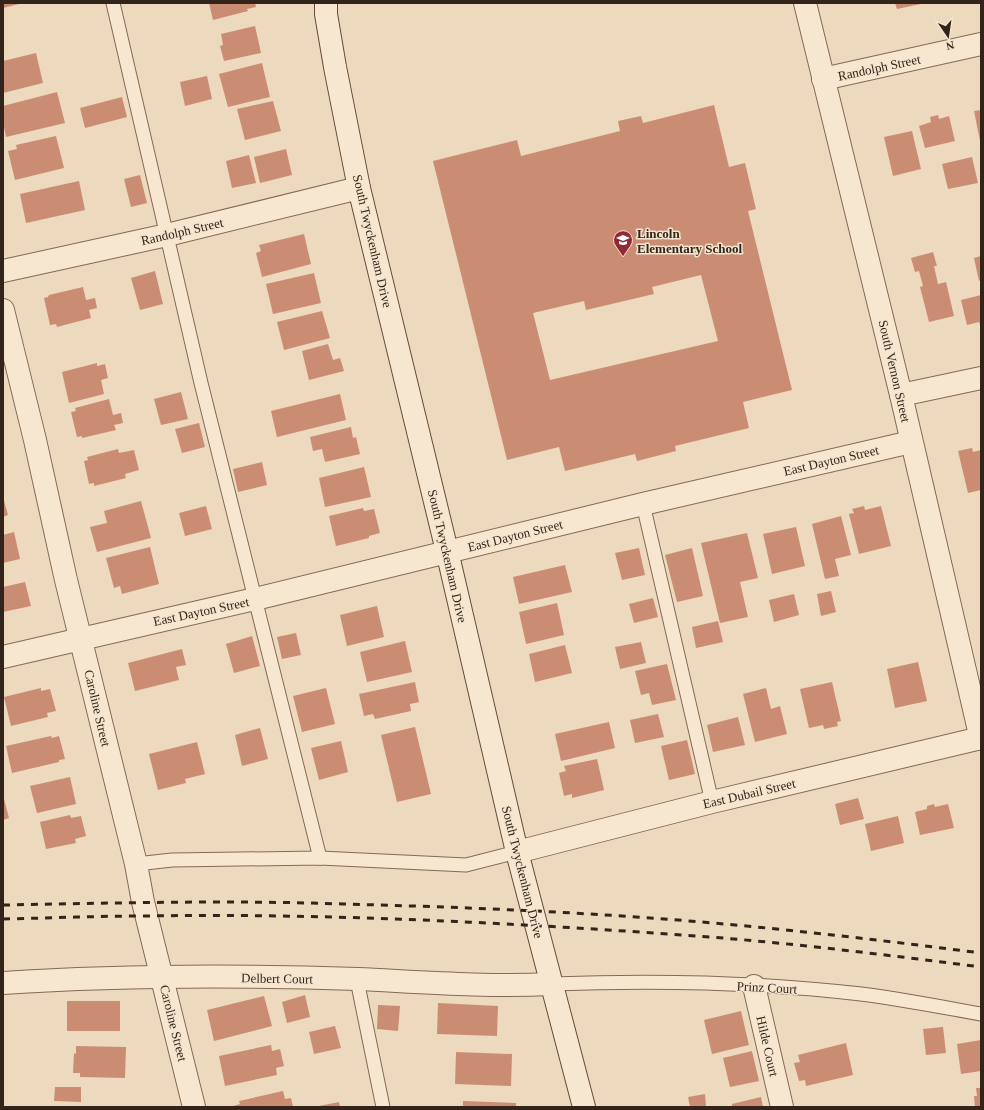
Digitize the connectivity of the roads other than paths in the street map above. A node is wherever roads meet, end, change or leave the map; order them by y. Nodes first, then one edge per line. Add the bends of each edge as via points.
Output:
1 (113, 3) edge
2 (326, 3) edge
3 (805, 3) edge
4 (981, 44) edge
5 (823, 79) junction
6 (360, 188) junction
7 (167, 235) junction
8 (3, 271) edge
9 (3, 310) edge
10 (981, 378) edge
11 (901, 395) junction
12 (911, 442) junction
13 (643, 504) junction
14 (447, 552) junction
15 (255, 600) junction
16 (82, 638) junction
17 (3, 657) edge
18 (981, 738) edge
19 (712, 802) junction
20 (517, 852) junction
21 (320, 858) junction
22 (136, 864) junction
23 (162, 977) junction
24 (359, 979) junction
25 (3, 983) edge
26 (552, 984) junction
27 (754, 986) junction
28 (981, 1014) edge
29 (194, 1107) edge
30 (383, 1107) edge
31 (584, 1107) edge
32 (782, 1107) edge

1 - 7 lane
2 - 6 street, South Twyckenham Drive via 335,67
3 - 5 street, South Vernon Street
4 - 5 street, Randolph Street
5 - 11 street, South Vernon Street
6 - 7 street, Randolph Street
6 - 14 street, South Twyckenham Drive
7 - 8 street, Randolph Street
7 - 15 lane
9 - 16 street, Caroline Street
10 - 11 street
11 - 12 street, South Vernon Street
12 - 13 street, East Dayton Street
12 - 18 street, South Vernon Street
13 - 14 street, East Dayton Street
13 - 19 lane
14 - 15 street, East Dayton Street
14 - 20 street, South Twyckenham Drive
15 - 16 street, East Dayton Street
15 - 21 lane
16 - 17 street, East Dayton Street
16 - 22 street, Caroline Street
18 - 19 street, East Dubail Street
19 - 20 street, East Dubail Street
20 - 21 lane via 466,865
20 - 26 street, South Twyckenham Drive
21 - 22 lane via 172,860
22 - 23 street, Caroline Street
23 - 24 street, Delbert Court
23 - 25 street, Delbert Court
23 - 29 street, Caroline Street
24 - 26 street, Delbert Court via 449,985
24 - 30 lane via 359,990
26 - 27 lane, Prinz Court via 647,981
26 - 31 street, South Twyckenham Drive
27 - 28 lane, Prinz Court via 860,994
27 - 32 street, Hilde Court

